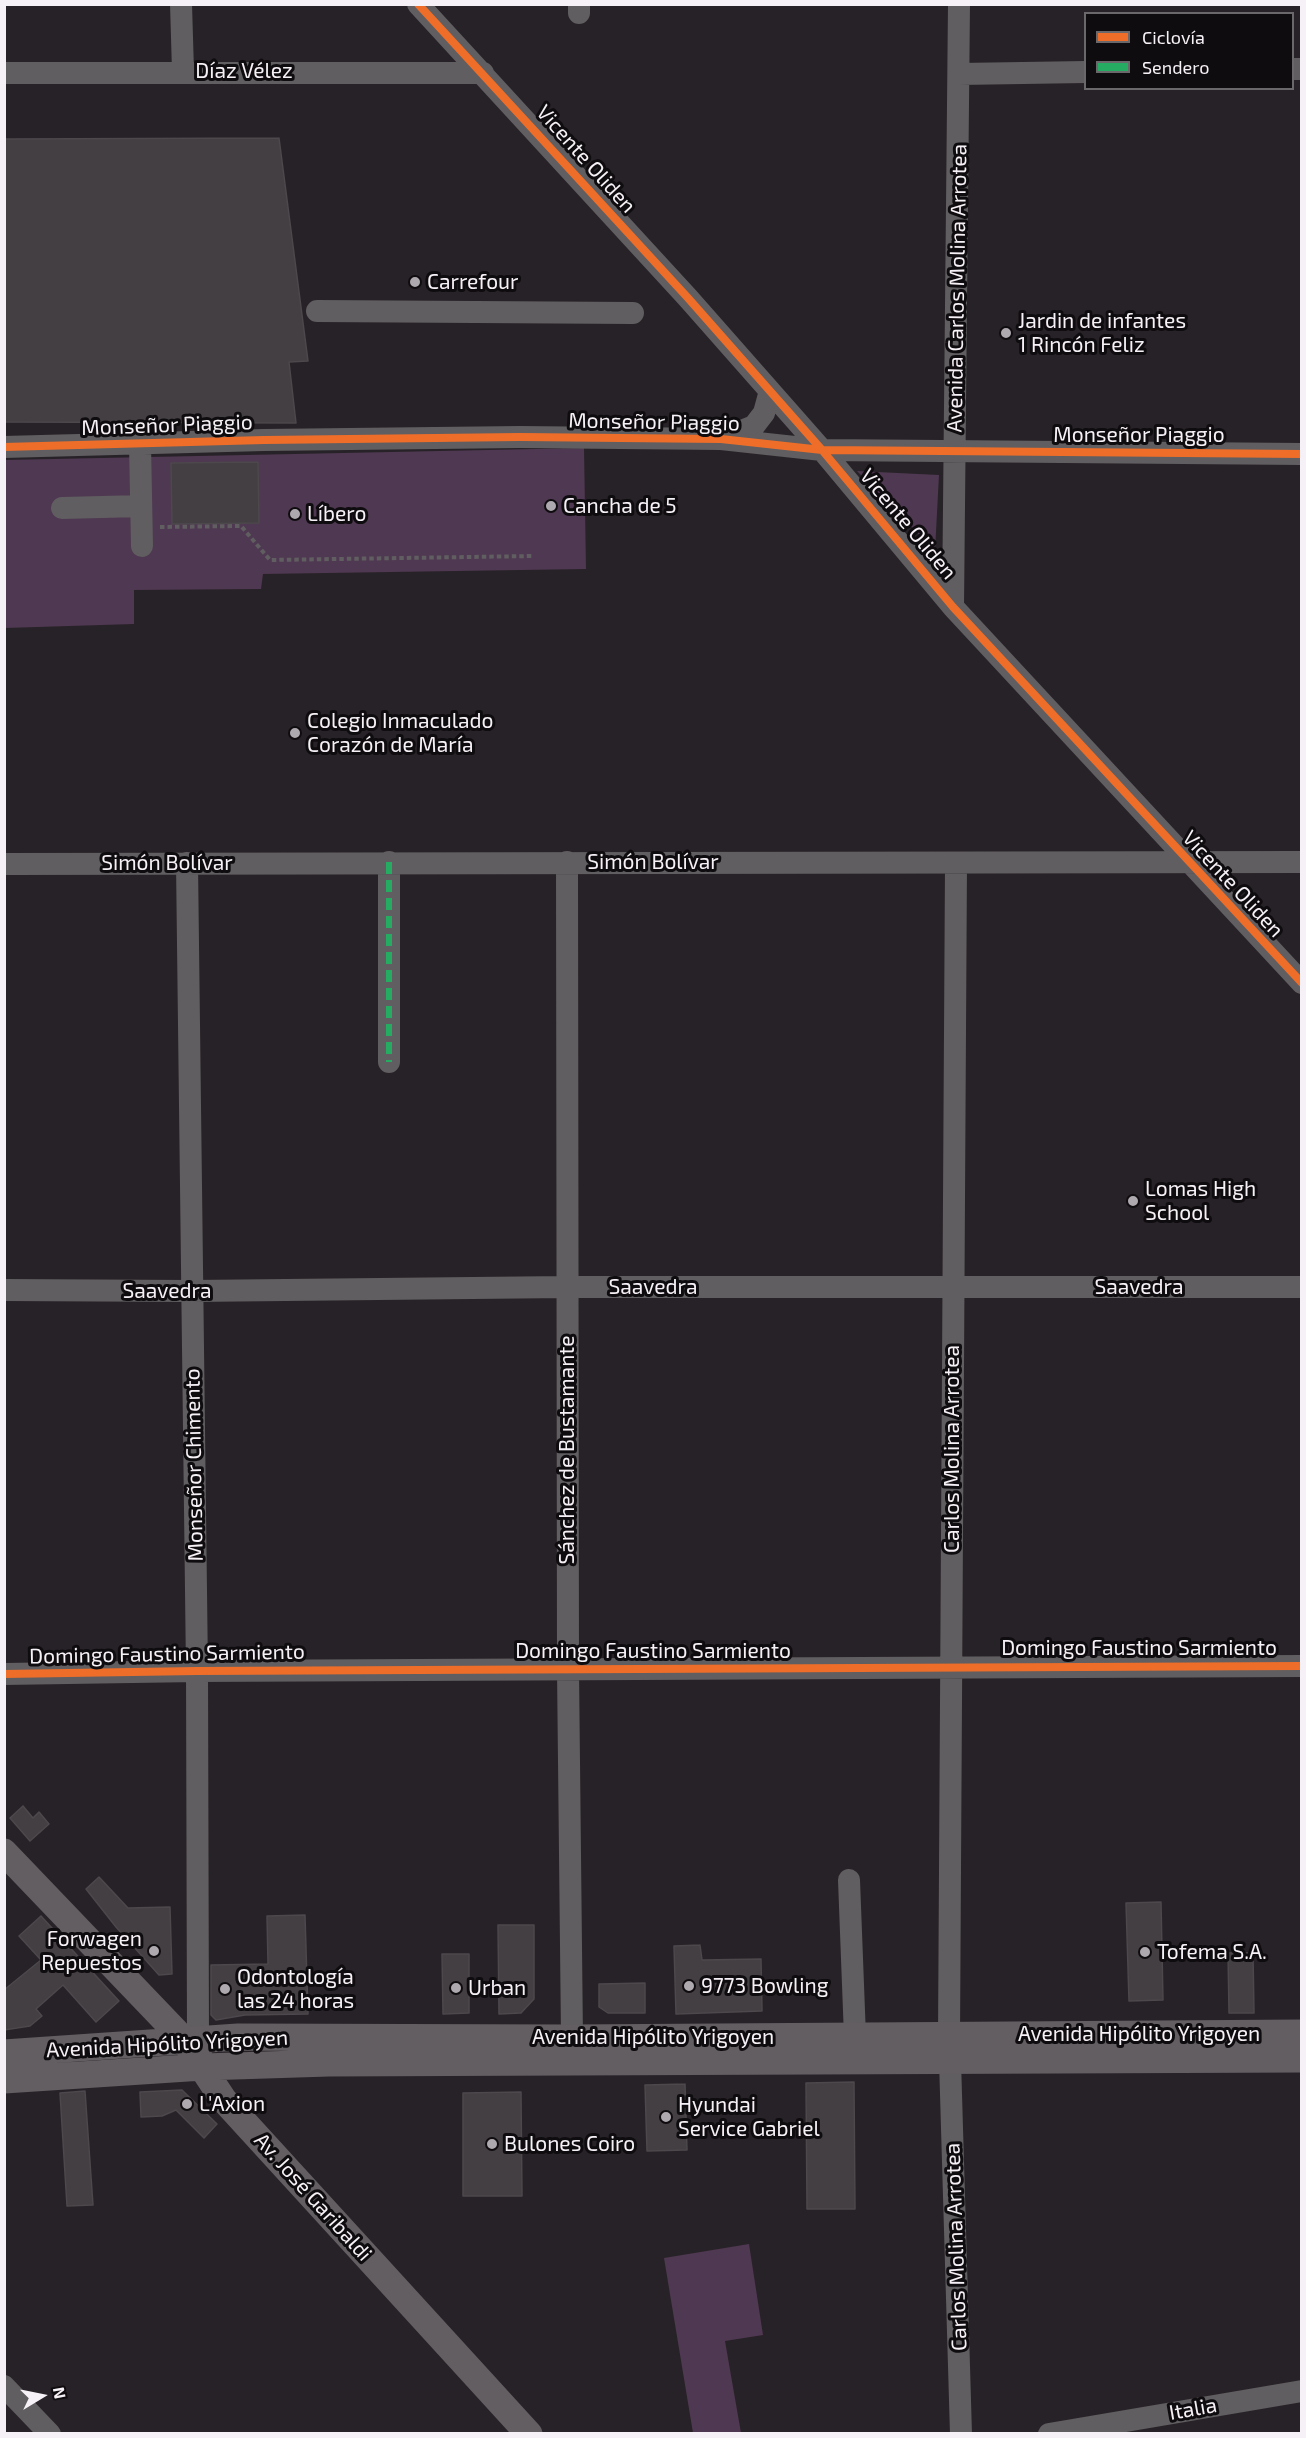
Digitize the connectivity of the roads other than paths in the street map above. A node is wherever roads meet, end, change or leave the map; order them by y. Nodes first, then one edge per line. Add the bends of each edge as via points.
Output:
1 (182, 4) edge
2 (418, 4) edge
3 (959, 4) edge
4 (183, 71) junction
5 (1084, 72) edge
6 (4, 73) edge
7 (483, 73) junction
8 (959, 74) junction
9 (317, 311) dead end
10 (633, 313) dead end
11 (770, 391) junction
12 (721, 440) junction
13 (140, 444) junction
14 (4, 447) edge
15 (822, 450) junction
16 (955, 452) junction
17 (1302, 454) edge
18 (62, 508) dead end
19 (953, 607) junction
20 (388, 862) junction
21 (567, 862) junction
22 (1187, 862) junction
23 (1302, 862) edge
24 (187, 863) junction
25 (4, 864) edge
26 (956, 864) junction
27 (1302, 983) edge
28 (389, 1062) dead end
29 (566, 1287) junction
30 (1302, 1287) edge
31 (952, 1288) junction
32 (4, 1290) edge
33 (192, 1292) junction
34 (1302, 1666) edge
35 (952, 1667) junction
36 (568, 1669) junction
37 (196, 1671) junction
38 (4, 1674) edge
39 (4, 1852) edge
40 (849, 1880) dead end
41 (1302, 2033) edge
42 (855, 2037) junction
43 (572, 2038) junction
44 (191, 2039) junction
45 (949, 2047) junction
46 (4, 2053) edge
47 (1302, 2059) edge
48 (203, 2067) junction
49 (4, 2080) edge
50 (4, 2386) edge
51 (1302, 2391) edge
52 (51, 2433) edge
53 (529, 2433) edge
54 (962, 2433) edge
55 (1049, 2433) edge

1 - 4 street
2 - 7 street, Vicente Oliden
3 - 8 street, Avenida Carlos Molina Arrotea
4 - 6 street, Díaz Vélez
4 - 7 street, Díaz Vélez
5 - 8 street
7 - 11 street, Vicente Oliden
8 - 16 street, Avenida Carlos Molina Arrotea
9 - 10 street
11 - 12 street via 764,413 754,426
11 - 15 street, Vicente Oliden
12 - 13 street, Monseñor Piaggio via 520,437
12 - 15 street, Monseñor Piaggio
13 - 14 street, Monseñor Piaggio
13 - 18 street via 141,526
15 - 16 street, Monseñor Piaggio
15 - 19 street, Vicente Oliden
16 - 17 street, Monseñor Piaggio
16 - 19 street, Avenida Carlos Molina Arrotea
19 - 22 street, Vicente Oliden
20 - 21 street, Simón Bolívar
20 - 24 street, Simón Bolívar
20 - 28 street
21 - 26 street, Simón Bolívar
21 - 29 street, Sánchez de Bustamante
22 - 23 street, Simón Bolívar
22 - 26 street, Simón Bolívar
22 - 27 street, Vicente Oliden
24 - 25 street, Simón Bolívar
24 - 33 street, Monseñor Chimento
26 - 31 street, Carlos Molina Arrotea
29 - 31 street, Saavedra
29 - 33 street, Saavedra
29 - 36 street, Sánchez de Bustamante
30 - 31 street, Saavedra
31 - 35 street, Carlos Molina Arrotea
32 - 33 street, Saavedra
33 - 37 street, Monseñor Chimento
34 - 35 street, Domingo Faustino Sarmiento
35 - 36 street, Domingo Faustino Sarmiento
35 - 45 street, Carlos Molina Arrotea
36 - 37 street, Domingo Faustino Sarmiento
36 - 43 street, Sánchez de Bustamante
37 - 38 street, Domingo Faustino Sarmiento
37 - 44 street, Monseñor Chimento
39 - 44 main road, Av. José Garibaldi
40 - 42 street
41 - 45 main road, Avenida Hipólito Yrigoyen
42 - 43 main road, Avenida Hipólito Yrigoyen
42 - 45 main road, Avenida Hipólito Yrigoyen
43 - 44 main road, Avenida Hipólito Yrigoyen
44 - 46 main road, Avenida Hipólito Yrigoyen
44 - 48 main road, Av. José Garibaldi
45 - 47 main road, Avenida Hipólito Yrigoyen
45 - 48 main road, Avenida Hipólito Yrigoyen
45 - 54 street, Carlos Molina Arrotea
48 - 49 main road, Avenida Hipólito Yrigoyen
48 - 53 main road, Av. José Garibaldi via 223,2099
50 - 52 street
51 - 55 street, Italia

